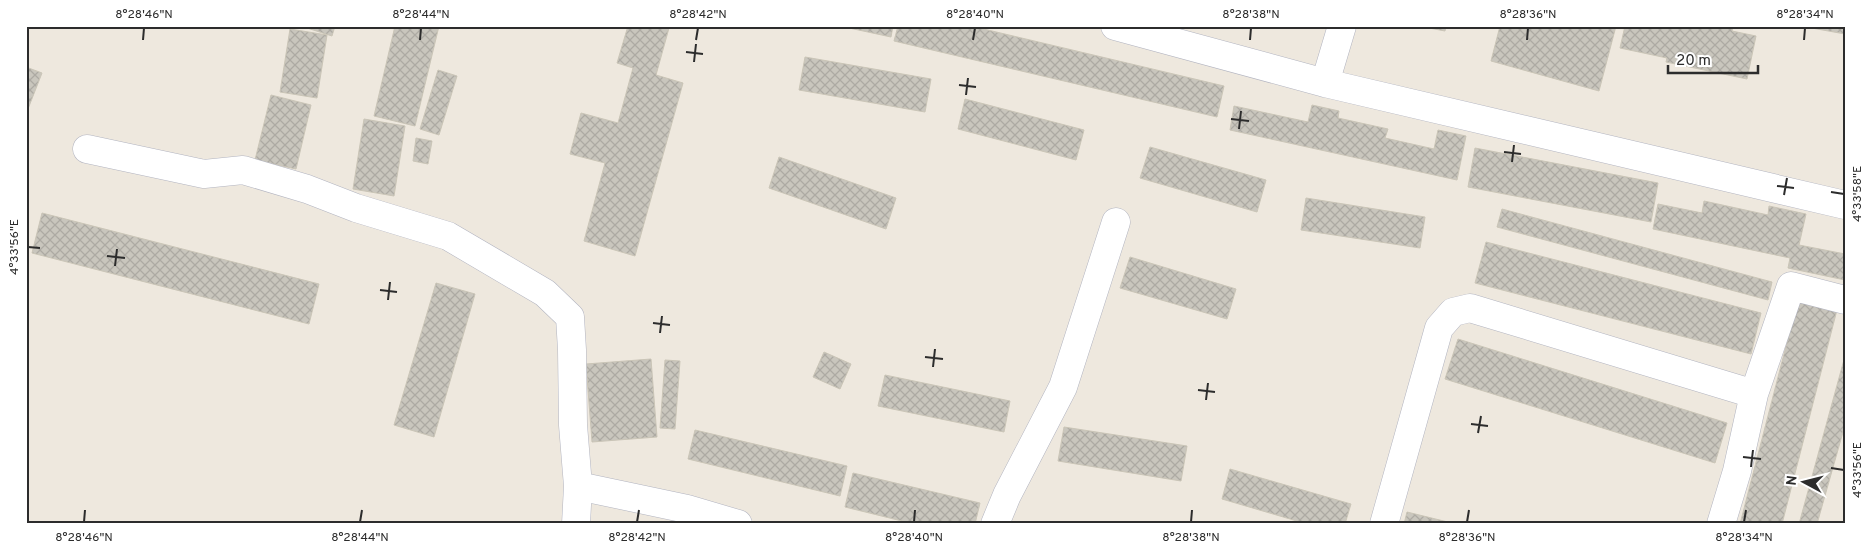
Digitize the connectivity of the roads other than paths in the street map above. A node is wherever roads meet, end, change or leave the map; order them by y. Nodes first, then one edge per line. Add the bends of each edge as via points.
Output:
1 (1115, 26) edge
2 (1342, 26) edge
3 (1325, 83) junction
4 (87, 149) dead end
5 (1845, 205) edge
6 (1116, 222) dead end
7 (1845, 300) edge
8 (1754, 394) junction
9 (578, 486) junction
10 (576, 524) edge
11 (738, 524) edge
12 (995, 524) edge
13 (1384, 524) edge
14 (1721, 524) edge

1 - 3 street
2 - 3 street
3 - 5 street
4 - 9 street via 204,174 243,170 307,189 356,208 448,236 545,293 570,317
6 - 12 street via 1064,387
7 - 8 street via 1791,286
8 - 13 street via 1470,308 1453,312 1439,328
8 - 14 street
9 - 10 street
9 - 11 street via 687,509

